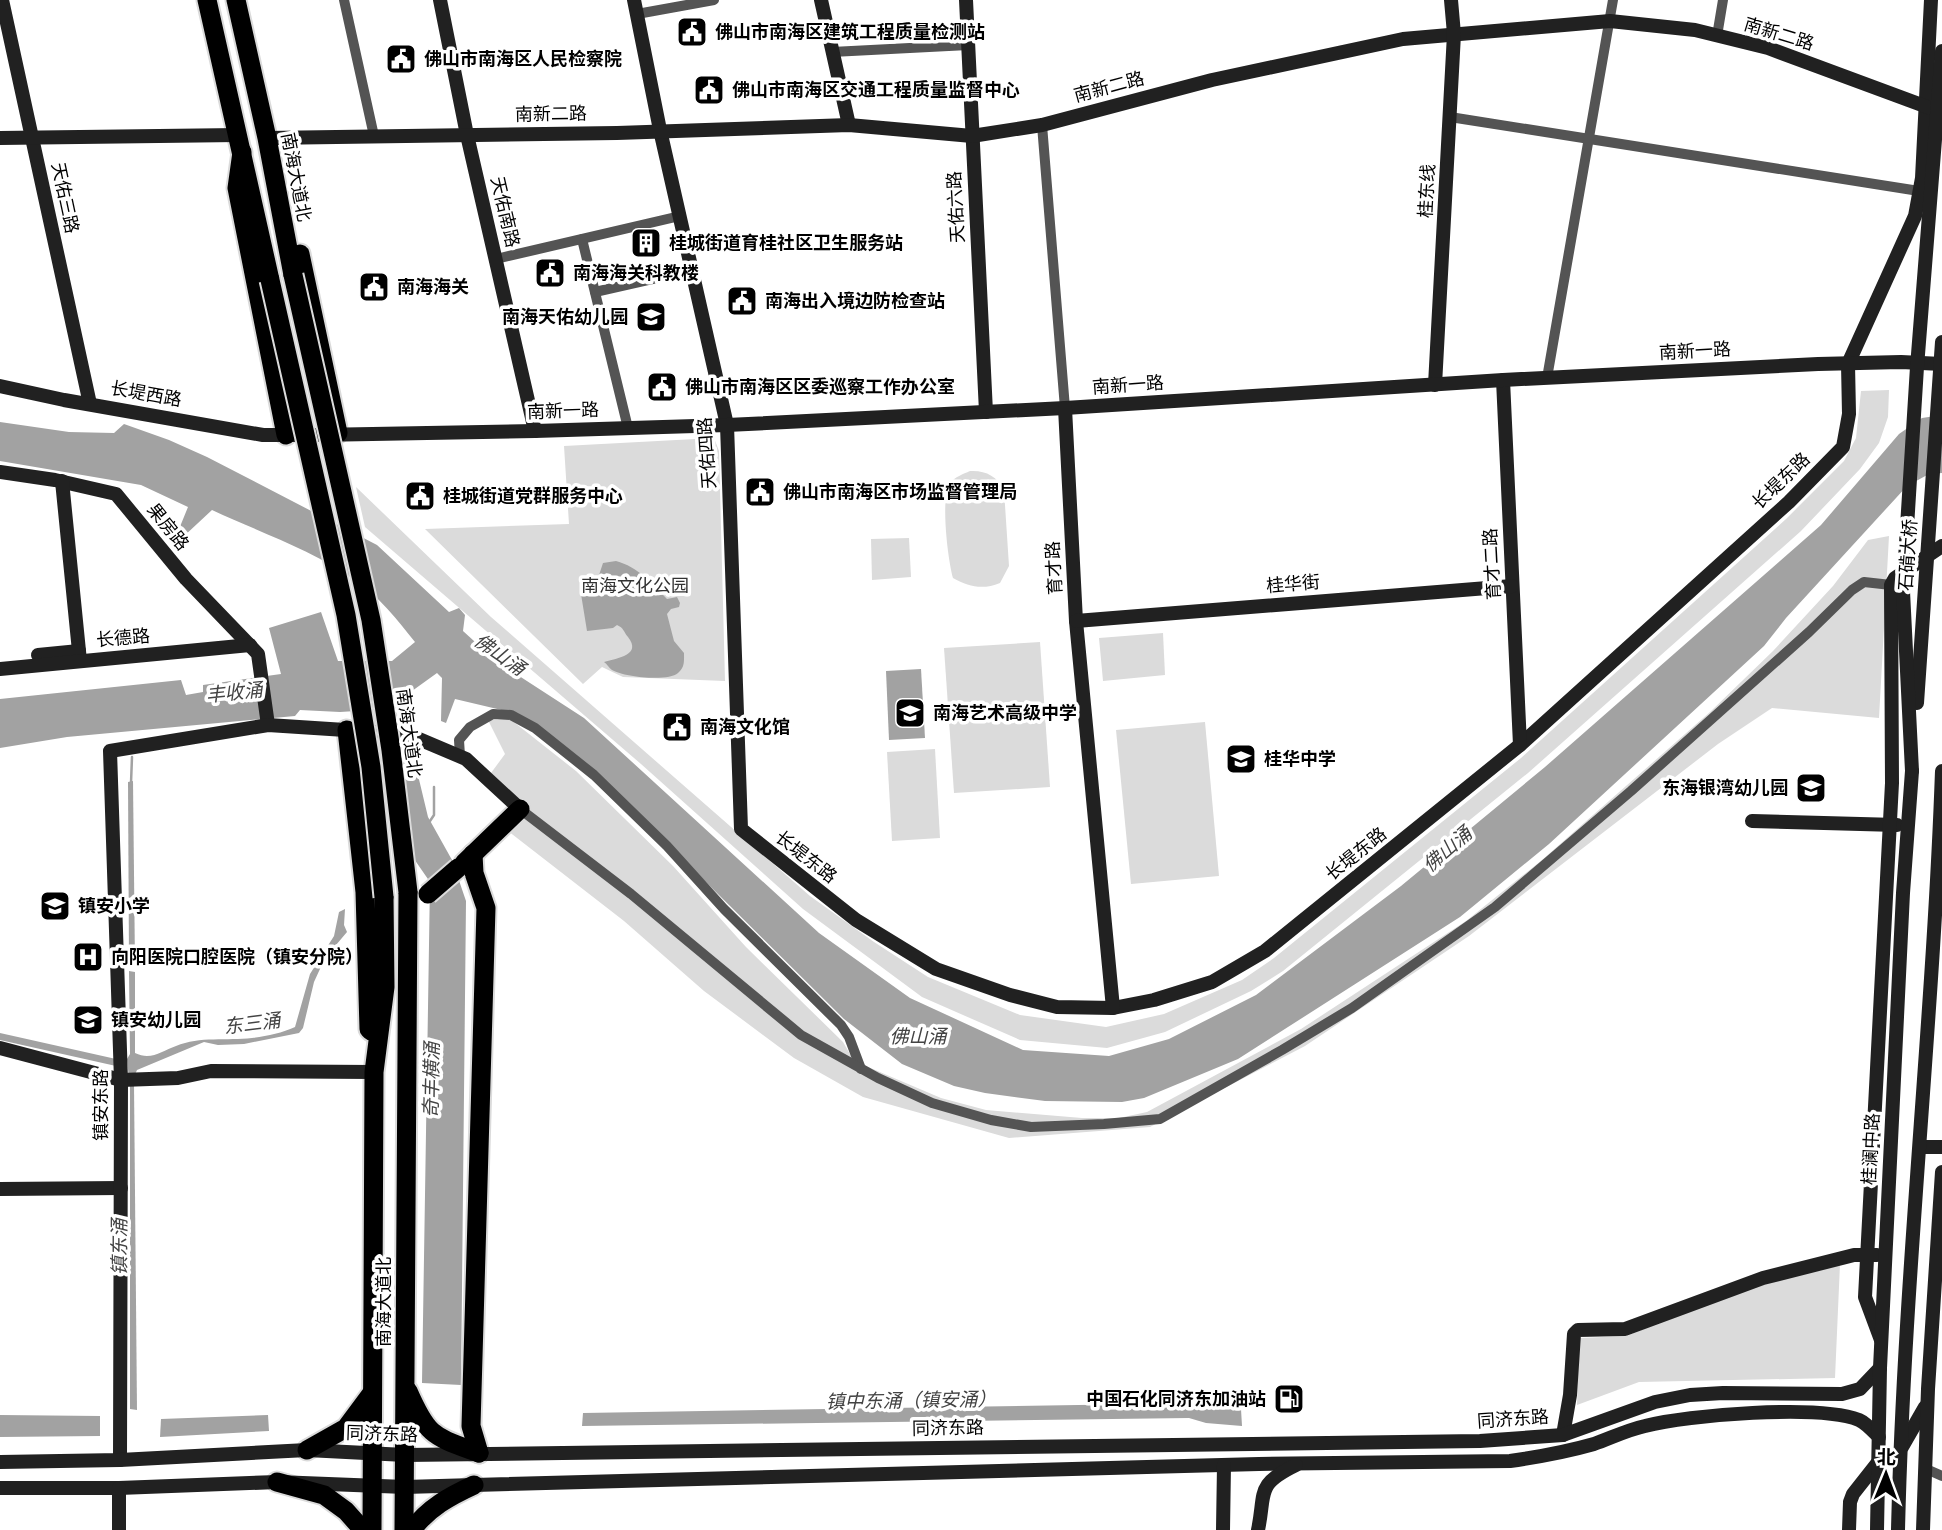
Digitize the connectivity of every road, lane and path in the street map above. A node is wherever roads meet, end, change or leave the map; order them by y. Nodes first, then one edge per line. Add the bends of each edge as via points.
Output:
1 (2, 0) edge
2 (207, 0) edge
3 (236, 0) edge
4 (344, 0) edge
5 (440, 0) edge
6 (714, 0) edge
7 (821, 0) edge
8 (966, 0) edge
9 (1451, 0) edge
10 (1614, 0) edge
11 (1723, 0) edge
12 (1931, 0) edge
13 (635, 7) edge
14 (1610, 21) junction
15 (1454, 34) junction
16 (1717, 36) junction
17 (968, 45) junction
18 (1942, 51) edge
19 (832, 52) junction
20 (1925, 106) junction
21 (1942, 113) edge
22 (1450, 117) junction
23 (849, 125) junction
24 (1042, 125) junction
25 (660, 130) junction
26 (467, 135) junction
27 (374, 136) junction
28 (972, 136) junction
29 (32, 137) junction
30 (0, 138) edge
31 (267, 138) junction
32 (1590, 139) junction
33 (240, 144) junction
34 (273, 169) junction
35 (1919, 191) junction
36 (680, 216) junction
37 (582, 239) junction
38 (496, 259) junction
39 (692, 270) junction
40 (595, 292) junction
41 (1942, 342) edge
42 (1848, 364) junction
43 (1942, 364) edge
44 (1547, 378) junction
45 (1503, 380) junction
46 (1435, 385) junction
47 (0, 386) edge
48 (90, 404) junction
49 (1065, 408) junction
50 (986, 412) junction
51 (727, 425) junction
52 (628, 428) junction
53 (535, 432) junction
54 (338, 434) junction
55 (286, 435) junction
56 (317, 435) joint
57 (0, 472) edge
58 (62, 481) junction
59 (1942, 546) edge
60 (1513, 586) junction
61 (1891, 586) junction
62 (1076, 621) junction
63 (250, 645) junction
64 (79, 656) junction
65 (0, 659) edge
66 (0, 669) edge
67 (268, 725) junction
68 (347, 730) junction
69 (1520, 745) junction
70 (460, 756) junction
71 (1912, 771) junction
72 (1942, 773) edge
73 (520, 809) junction
74 (1752, 821) dead end
75 (1890, 825) junction
76 (1908, 825) junction
77 (741, 829) joint
78 (1941, 850) edge
79 (473, 855) junction
80 (1113, 1008) junction
81 (1880, 1010) junction
82 (378, 1040) junction
83 (0, 1048) edge
84 (1896, 1050) junction
85 (861, 1069) junction
86 (374, 1072) junction
87 (407, 1074) junction
88 (121, 1080) junction
89 (1893, 1107) junction
90 (1921, 1147) junction
91 (1942, 1147) edge
92 (1872, 1151) junction
93 (1890, 1152) junction
94 (1942, 1172) edge
95 (121, 1188) junction
96 (0, 1189) edge
97 (1867, 1255) junction
98 (1885, 1256) junction
99 (1881, 1340) junction
100 (1906, 1357) junction
101 (1880, 1368) junction
102 (405, 1384) junction
103 (373, 1392) junction
104 (1819, 1394) junction
105 (1931, 1397) edge
106 (1773, 1412) junction
107 (1563, 1435) junction
108 (1879, 1437) junction
109 (307, 1450) junction
110 (1900, 1451) junction
111 (372, 1453) junction
112 (479, 1453) junction
113 (405, 1455) junction
114 (120, 1460) junction
115 (1879, 1461) junction
116 (0, 1462) edge
117 (1259, 1464) junction
118 (1224, 1465) junction
119 (1296, 1465) junction
120 (1190, 1467) junction
121 (1899, 1467) junction
122 (1924, 1468) junction
123 (1942, 1476) edge
124 (277, 1482) junction
125 (371, 1485) junction
126 (474, 1485) junction
127 (404, 1487) junction
128 (0, 1488) edge
129 (119, 1488) junction
130 (1223, 1502) junction
131 (119, 1530) edge
132 (363, 1530) edge
133 (372, 1530) edge
134 (404, 1530) edge
135 (412, 1530) edge
136 (1223, 1530) edge
137 (1258, 1530) edge
138 (1849, 1530) edge
139 (1877, 1530) edge
140 (1898, 1530) edge
141 (1923, 1530) edge

1 - 29 main road, 天佑三路
2 - 33 highway, 南海大道北
3 - 31 highway, 南海大道北
4 - 27 street
5 - 26 main road, 天佑南路
6 - 13 street
7 - 19 main road
8 - 17 main road, 天佑六路
9 - 15 main road, 桂东线
10 - 14 street
11 - 16 street
12 - 20 main road
13 - 25 main road, 天佑四路
14 - 15 main road, 南新二路
14 - 16 main road, 南新二路
14 - 32 street
15 - 22 main road, 桂东线
15 - 24 main road, 南新二路 via 1403,39 1212,80
16 - 20 main road, 南新二路 via 1768,48
17 - 19 street
17 - 28 main road, 天佑六路
18 - 71 main road, bridge via 1903,591
19 - 23 main road
20 - 21 main road, 南新二路
20 - 35 main road
22 - 32 street
22 - 46 main road, 桂东线
23 - 25 main road, 南新二路
23 - 28 main road, 南新二路
24 - 28 main road, 南新二路
24 - 49 street, 育才路
25 - 26 main road, 南新二路
25 - 36 main road, 天佑四路
26 - 27 main road, 南新二路
26 - 38 main road, 天佑南路
27 - 31 main road, 南新二路
28 - 50 main road, 天佑六路
29 - 30 main road
29 - 33 main road
29 - 48 main road, 天佑三路
31 - 34 highway, 南海大道北
32 - 35 street
32 - 44 street
33 - 55 highway via 237,188
33 - 82 highway, 南海大道北, bridge via 345,615 371,767 384,897 385,987
34 - 54 highway via 287,190
34 - 87 highway, 南海大道北, bridge via 371,620 391,750 408,892
35 - 42 main road via 1914,216
36 - 37 street
36 - 39 main road, 天佑四路
37 - 38 street
37 - 40 street
38 - 53 main road, 天佑南路
39 - 40 street
39 - 51 main road, 天佑四路
40 - 52 street
41 - 71 main road, 石𬒔大桥, bridge
42 - 43 main road, 南新一路
42 - 44 main road, 南新一路
42 - 69 main road, 长堤东路 via 1849,414 1843,447 1789,502
44 - 45 main road, 南新一路
45 - 46 main road, 南新一路
45 - 60 main road, 育才二路
46 - 49 main road, 南新一路
47 - 48 main road, 长堤西路
48 - 55 main road, 长堤西路 via 263,435
49 - 50 main road, 南新一路
49 - 62 main road, 育才路
50 - 51 main road, 南新一路
51 - 52 main road, 南新一路
51 - 77 main road, 天佑四路
52 - 53 main road, 南新一路
53 - 54 main road, 南新一路
54 - 56 main road, 南新一路
55 - 56 main road, 长堤西路
57 - 58 main road, 果房路
58 - 63 main road, 果房路 via 116,494 186,579
58 - 64 main road
59 - 61 main road via 1895,578
60 - 62 main road, 桂华街
60 - 69 main road, 育才二路
61 - 75 main road
61 - 85 street via 1864,582 1852,590 1632,791 1495,907 1352,1008 1160,1119 1031,1127 933,1103
62 - 80 main road, 育才路
63 - 64 main road, 长德路
63 - 67 main road, 果房路 via 258,654
64 - 65 main road, 长德路
64 - 66 main road, 长德路
67 - 68 main road
67 - 88 main road, 镇安东路 via 110,751
68 - 70 main road via 408,734
68 - 82 highway via 365,892 369,1029
69 - 80 main road, 长堤东路 via 1265,951 1212,982
70 - 73 main road
70 - 85 street via 459,740 470,727 493,714 511,715 535,728 594,775 819,1001 849,1037
71 - 76 main road, 桂澜中路
72 - 78 main road
73 - 79 highway
73 - 85 street via 801,1035
74 - 75 main road
75 - 76 main road
75 - 81 main road
76 - 84 main road, 桂澜中路
77 - 80 main road, 长堤东路 via 856,920 936,969 1057,1007
78 - 90 main road
79 - 87 highway, bridge via 428,894 422,909 417,1055
79 - 112 highway via 486,908 471,1426
81 - 84 main road
81 - 89 main road
81 - 92 main road
82 - 86 highway, 南海大道北
83 - 88 main road
84 - 89 main road, 桂澜中路
86 - 88 main road via 211,1071 178,1078
86 - 103 highway, 南海大道北
87 - 102 highway, 南海大道北
88 - 95 main road, 镇安东路
89 - 93 main road, 桂澜中路
90 - 91 main road
90 - 100 main road
92 - 93 main road
92 - 97 main road
93 - 98 main road, 桂澜中路
94 - 105 main road
95 - 96 main road
95 - 114 main road, 镇安东路
97 - 98 main road
97 - 99 main road via 1865,1297
97 - 107 main road via 1763,1278 1625,1329 1578,1330
98 - 99 main road, 桂澜中路
99 - 101 main road, 桂澜中路
100 - 105 main road
100 - 110 main road
101 - 104 main road, 同济东路 via 1860,1389
101 - 108 main road, 桂澜中路
102 - 112 highway via 421,1420 435,1436
102 - 113 highway, 南海大道北
103 - 109 highway via 346,1428
103 - 111 highway, 南海大道北
104 - 106 main road via 1829,1399 1827,1407
104 - 107 main road, 同济东路 via 1690,1395 1655,1402
105 - 110 main road
105 - 122 main road
106 - 108 main road via 1849,1417 1862,1421
106 - 119 main road via 1644,1426 1594,1444 1510,1461
107 - 112 main road, 同济东路 via 1343,1444
108 - 115 main road, 桂澜中路
109 - 111 main road, 同济东路
109 - 114 main road, 同济东路
110 - 121 main road
111 - 113 main road, 同济东路
111 - 125 highway, 南海大道北
112 - 113 main road, 同济东路
113 - 127 highway, 南海大道北
114 - 116 main road, 同济东路
115 - 138 main road via 1853,1494
115 - 139 main road, 桂澜中路
117 - 118 main road
117 - 119 main road
117 - 137 main road
118 - 120 main road
118 - 130 main road
119 - 137 main road via 1266,1485
120 - 126 main road
120 - 130 main road via 1217,1483
121 - 122 main road
121 - 140 main road
122 - 123 street
122 - 141 main road
124 - 125 main road
124 - 129 main road
124 - 132 highway via 324,1495
125 - 127 main road
125 - 133 highway, 南海大道北
126 - 127 main road
126 - 135 highway via 435,1506
127 - 134 highway, 南海大道北
128 - 129 main road
129 - 131 main road
130 - 136 main road

